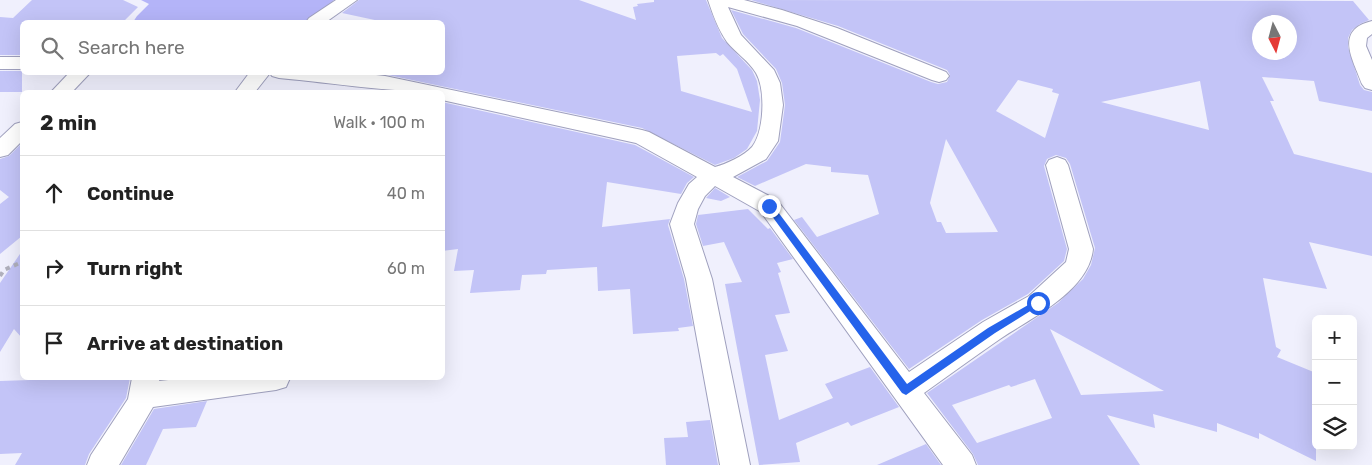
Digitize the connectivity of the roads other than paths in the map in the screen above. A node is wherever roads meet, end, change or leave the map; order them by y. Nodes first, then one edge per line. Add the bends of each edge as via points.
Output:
1 (348, 0) edge
2 (718, 0) edge
3 (318, 20) edge
4 (1372, 26) edge
5 (0, 63) edge
6 (20, 63) edge
7 (79, 75) edge
8 (259, 75) edge
9 (311, 75) edge
10 (939, 76) dead end
11 (1372, 84) edge
12 (63, 90) edge
13 (247, 90) edge
14 (426, 90) edge
15 (445, 95) edge
16 (20, 131) edge
17 (0, 150) edge
18 (1057, 165) dead end
19 (713, 175) junction
20 (247, 380) edge
21 (144, 387) edge
22 (906, 390) junction
23 (102, 465) edge
24 (735, 465) edge
25 (961, 465) edge

1 - 3 street
2 - 10 street via 812,25
2 - 19 street via 734,38 764,70 770,83 773,105 767,141 758,154 730,170
4 - 11 street via 1358,36 1357,46
5 - 6 street
7 - 12 street
8 - 13 street
9 - 14 street via 385,82
15 - 19 street via 642,137
16 - 17 street
18 - 22 street via 1081,248 1076,268 1038,303 992,330
19 - 22 street via 769,206
19 - 24 street via 697,190 682,224 699,279
20 - 21 street
21 - 23 street via 141,403
22 - 25 street

